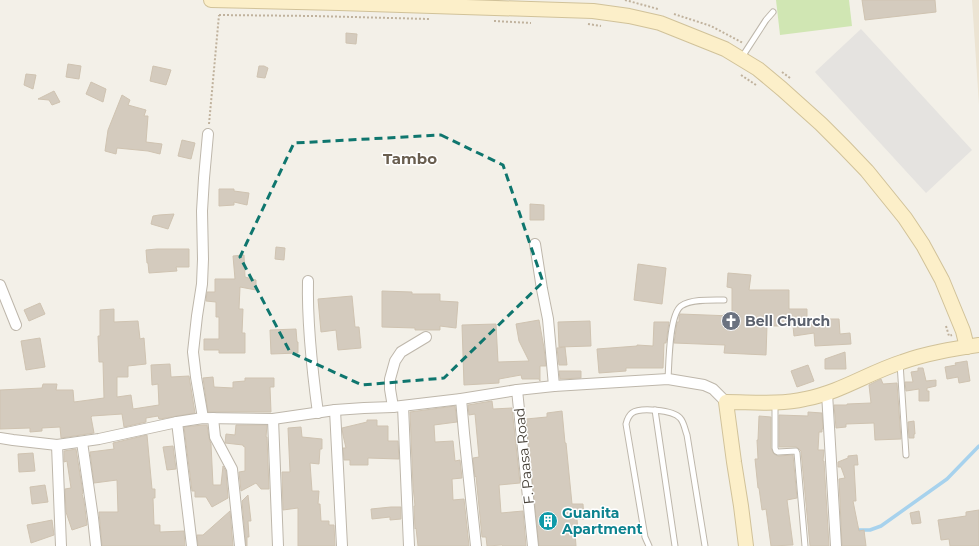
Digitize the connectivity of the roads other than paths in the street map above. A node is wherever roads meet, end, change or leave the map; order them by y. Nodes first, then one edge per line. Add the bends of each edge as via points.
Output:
1 (211, 0) edge
2 (773, 12) dead end
3 (745, 52) junction
4 (208, 134) road end
5 (536, 244) dead end
6 (308, 281) dead end
7 (0, 285) edge
8 (724, 300) dead end
9 (16, 325) dead end
10 (426, 337) dead end
11 (973, 346) edge
12 (900, 362) junction
13 (668, 379) junction
14 (554, 386) junction
15 (517, 390) junction
16 (827, 393) junction
17 (461, 399) junction
18 (726, 402) junction
19 (775, 403) junction
20 (398, 406) junction
21 (335, 410) junction
22 (654, 410) junction
23 (318, 413) junction
24 (203, 418) junction
25 (213, 418) junction
26 (273, 419) junction
27 (177, 422) junction
28 (0, 438) edge
29 (82, 442) junction
30 (57, 445) junction
31 (906, 455) dead end
32 (61, 546) edge
33 (96, 546) edge
34 (192, 546) edge
35 (240, 546) edge
36 (278, 546) edge
37 (342, 546) edge
38 (409, 546) edge
39 (476, 546) edge
40 (533, 546) edge
41 (649, 546) edge
42 (674, 546) edge
43 (705, 546) edge
44 (746, 546) edge
45 (805, 546) edge
46 (836, 546) edge

1 - 3 street via 593,11 660,23 725,49
2 - 3 lane
3 - 11 street via 758,69 821,124 867,171 905,218 942,280 963,331
4 - 24 street via 202,211 202,284 193,352
5 - 14 street via 548,319
6 - 23 street via 310,354
7 - 9 street
8 - 13 lane via 694,301 679,308 670,334
10 - 20 street via 401,352 395,361 390,389
11 - 12 street
12 - 16 street
12 - 31 lane
13 - 14 street
13 - 18 street via 704,385 713,389
14 - 15 street
15 - 17 street
15 - 40 street, F. Paasa Road
16 - 19 street
16 - 46 street
17 - 20 street
17 - 39 street
18 - 19 street
18 - 44 street
19 - 45 lane via 776,451 797,453
20 - 21 street
20 - 38 street
21 - 23 street
21 - 37 street
22 - 41 lane via 632,412 626,424 645,537
22 - 42 lane
22 - 43 lane via 675,414 682,421 687,435
23 - 26 street
24 - 25 street
24 - 27 street
25 - 26 street
25 - 35 street via 215,437 232,469
26 - 36 street
27 - 29 street
27 - 34 street
28 - 30 street
29 - 30 street
29 - 33 street
30 - 32 street

